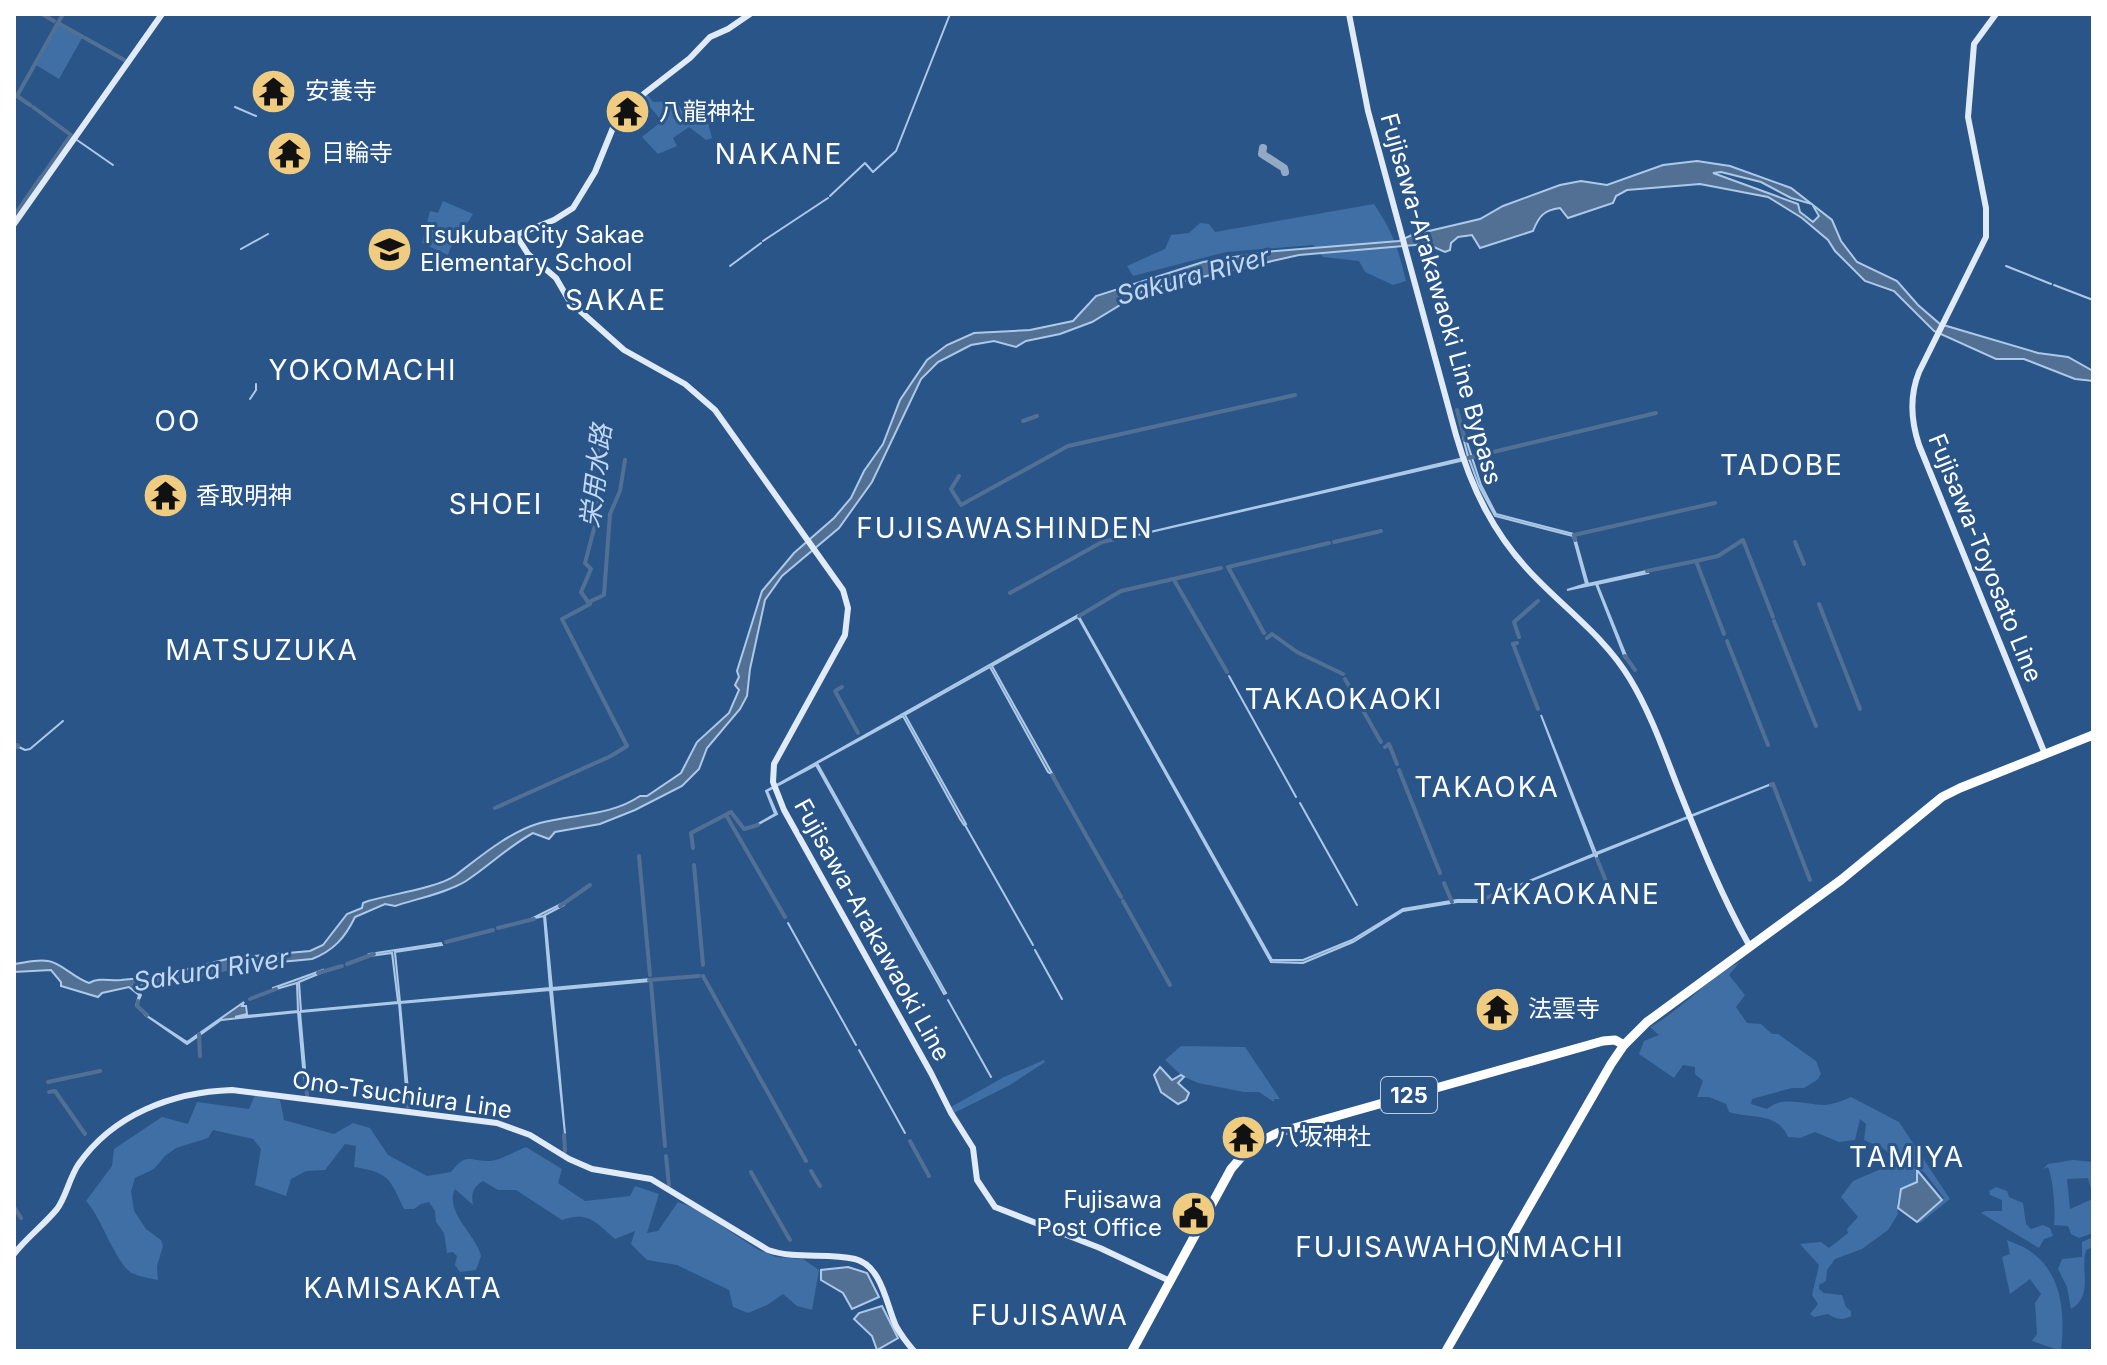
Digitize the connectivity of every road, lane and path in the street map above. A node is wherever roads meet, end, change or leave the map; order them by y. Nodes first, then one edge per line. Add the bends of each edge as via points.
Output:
1 (162, 14) edge
2 (750, 14) edge
3 (1349, 14) edge
4 (1996, 14) edge
5 (14, 224) edge
6 (2093, 735) edge
7 (2045, 754) junction
8 (1748, 943) junction
9 (1622, 1044) junction
10 (14, 1254) edge
11 (1170, 1281) junction
12 (914, 1351) edge
13 (1132, 1351) edge
14 (1443, 1351) edge

1 - 5 main road
2 - 11 main road, Fujisawa-Arakawaoki Line via 712,36 619,113 595,172 573,208 516,235 528,254 556,278 570,302 624,350 685,384 715,410 847,599 845,635 777,755 773,782 971,1143 976,1177 989,1200 1002,1211
3 - 8 main road, Fujisawa-Arakawaoki Line Bypass via 1368,111 1462,457 1482,505 1513,553 1596,635 1629,677
4 - 7 main road, Fujisawa-Toyosato Line via 1973,47 1968,125 1987,219 1984,242 1912,395 1915,433
6 - 7 highway
7 - 8 highway via 1942,797 1851,871
8 - 9 highway via 1644,1017
9 - 11 highway, 125 via 1603,1041 1265,1138 1231,1169
9 - 14 highway
10 - 12 main road, Ono-Tsuchiura Line via 59,1207 85,1156 119,1122 167,1100 232,1090 497,1123 592,1169 651,1179 768,1250 865,1263 877,1276 898,1329
11 - 13 highway, 125

